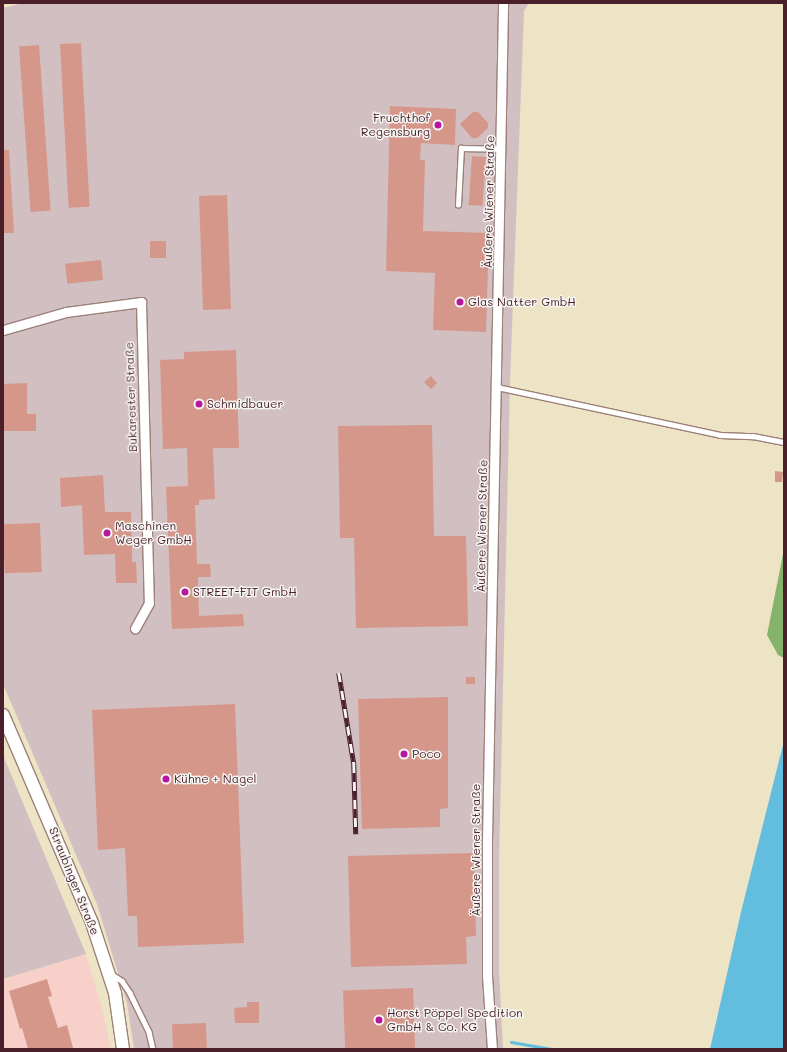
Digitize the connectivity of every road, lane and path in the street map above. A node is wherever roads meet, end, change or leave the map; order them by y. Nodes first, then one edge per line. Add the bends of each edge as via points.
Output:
1 (503, 3) edge
2 (502, 148) junction
3 (458, 205) dead end
4 (3, 330) edge
5 (497, 387) junction
6 (784, 442) edge
7 (134, 628) dead end
8 (4, 716) edge
9 (109, 973) junction
10 (123, 1049) edge
11 (153, 1049) edge
12 (492, 1049) edge

1 - 2 street, Äußere Wiener Straße
2 - 3 lane via 461,148
2 - 5 street, Äußere Wiener Straße
4 - 7 street, Bukarester Straße via 66,312 141,302 150,603
5 - 6 lane via 720,435 753,436
5 - 12 street, Äußere Wiener Straße via 487,840 487,975
8 - 9 main road, Straubinger Straße via 68,862
9 - 10 main road, Straubinger Straße
9 - 11 lane via 124,984 149,1032

